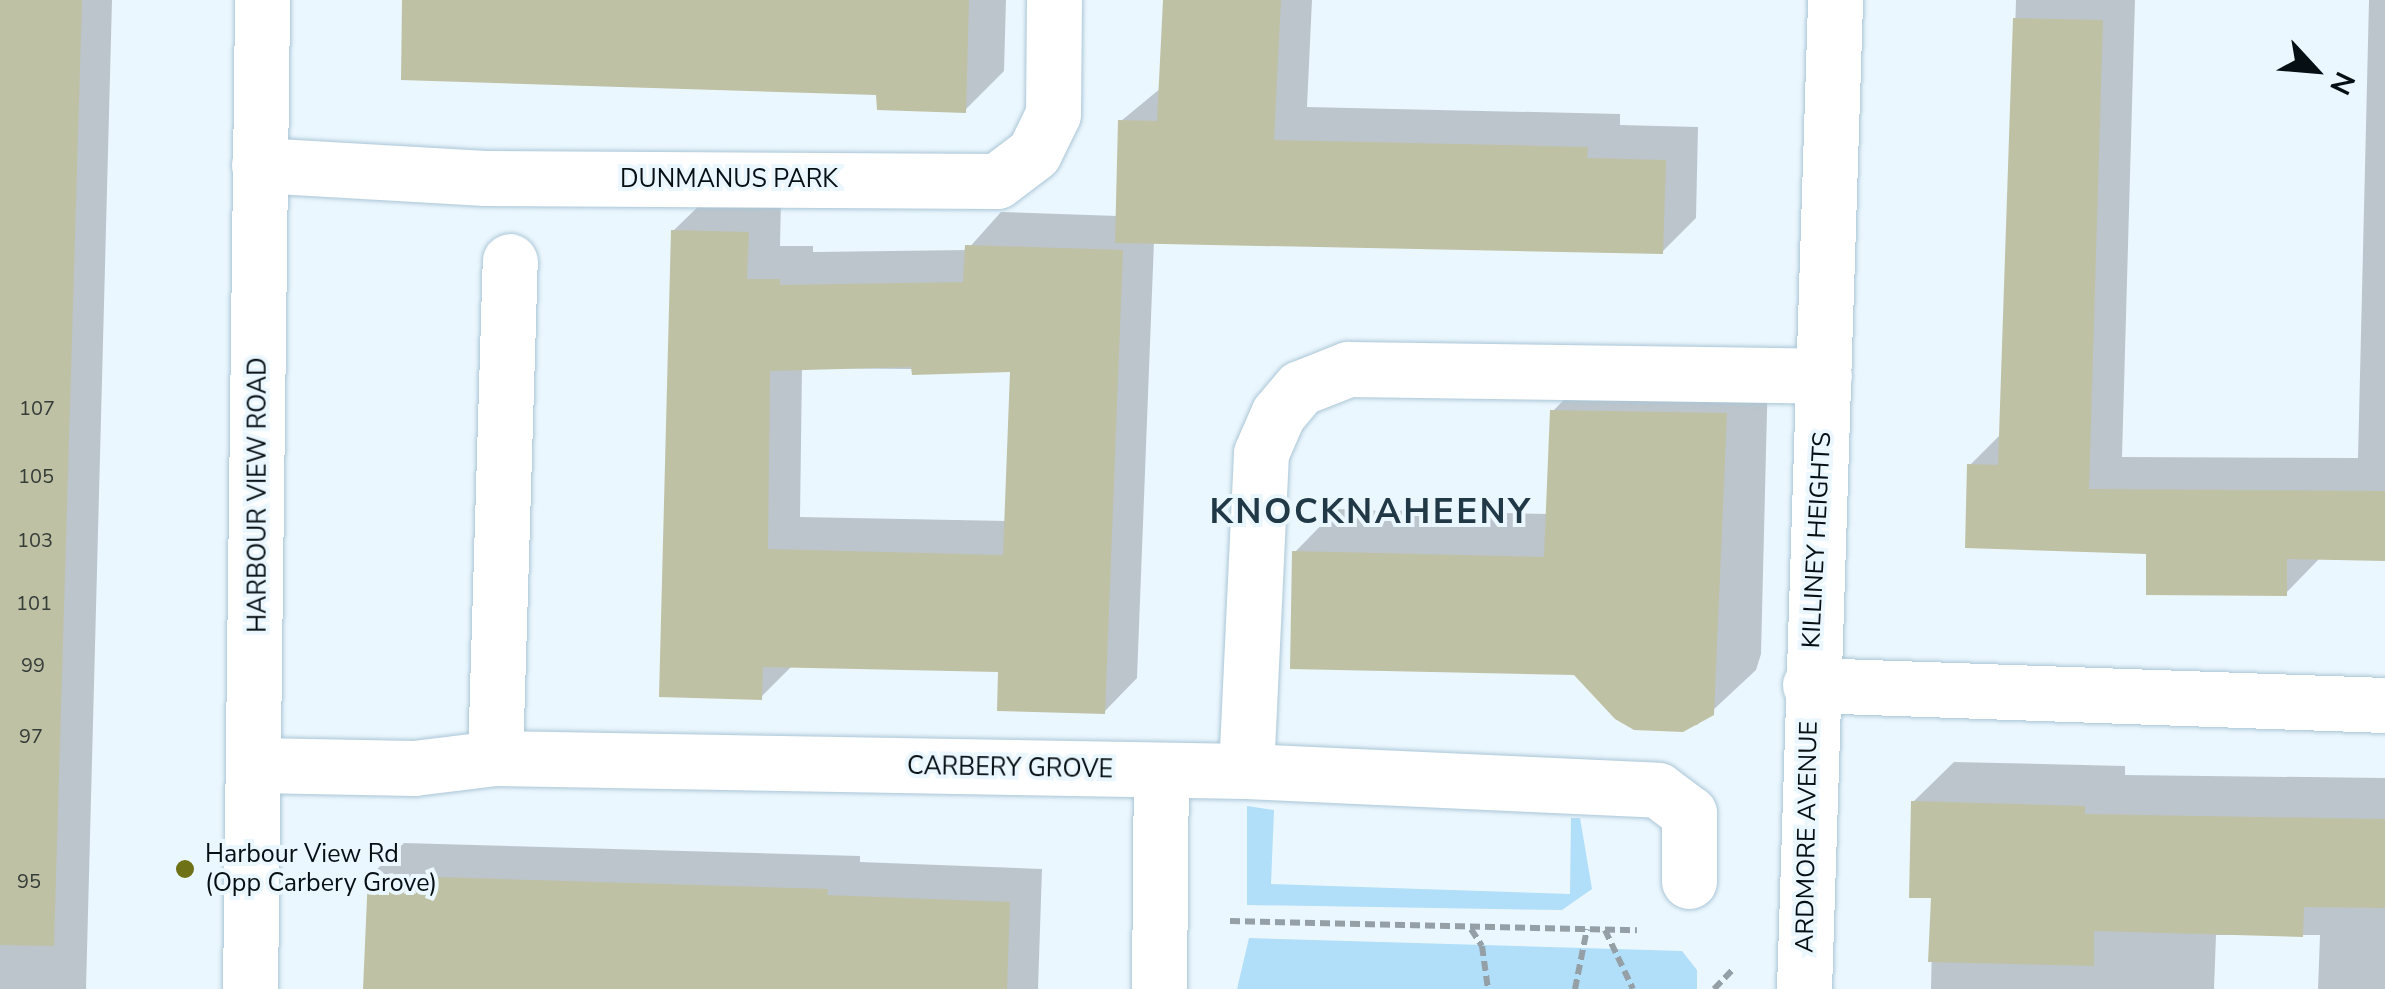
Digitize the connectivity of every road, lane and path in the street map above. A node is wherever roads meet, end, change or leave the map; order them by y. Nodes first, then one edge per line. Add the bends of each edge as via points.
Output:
1 (262, 0) edge
2 (1054, 0) edge
3 (1835, 0) edge
4 (259, 164) junction
5 (510, 261) dead end
6 (1824, 376) junction
7 (1810, 685) junction
8 (2385, 704) edge
9 (495, 758) junction
10 (256, 765) junction
11 (1161, 770) junction
12 (1246, 771) junction
13 (1689, 881) dead end
14 (1222, 920) dead end
15 (1471, 928) junction
16 (1587, 930) junction
17 (1605, 930) junction
18 (1641, 930) dead end
19 (250, 989) edge
20 (1159, 989) edge
21 (1488, 989) edge
22 (1574, 989) edge
23 (1633, 989) edge
24 (1804, 989) edge

1 - 4 street, HARBOUR VIEW ROAD
2 - 4 street, DUNMANUS PARK via 1052,114 1034,153 998,181 484,178
3 - 6 street, KILLINEY HEIGHTS
4 - 10 street, HARBOUR VIEW ROAD
5 - 9 street
6 - 7 street, KILLINEY HEIGHTS
6 - 12 street via 1348,369 1300,388 1278,414 1260,453
7 - 8 street, KILLINEY HEIGHTS
7 - 24 street, ARDMORE AVENUE
9 - 10 street, CARBERY GROVE via 414,768
9 - 11 street, CARBERY GROVE
10 - 19 street, HARBOUR VIEW ROAD
11 - 12 street, CARBERY GROVE
11 - 20 street
12 - 13 street, CARBERY GROVE via 1658,790 1689,813
14 - 15 path
15 - 16 path
15 - 21 path via 1482,946
16 - 17 path
16 - 22 path
17 - 18 path
17 - 23 path

